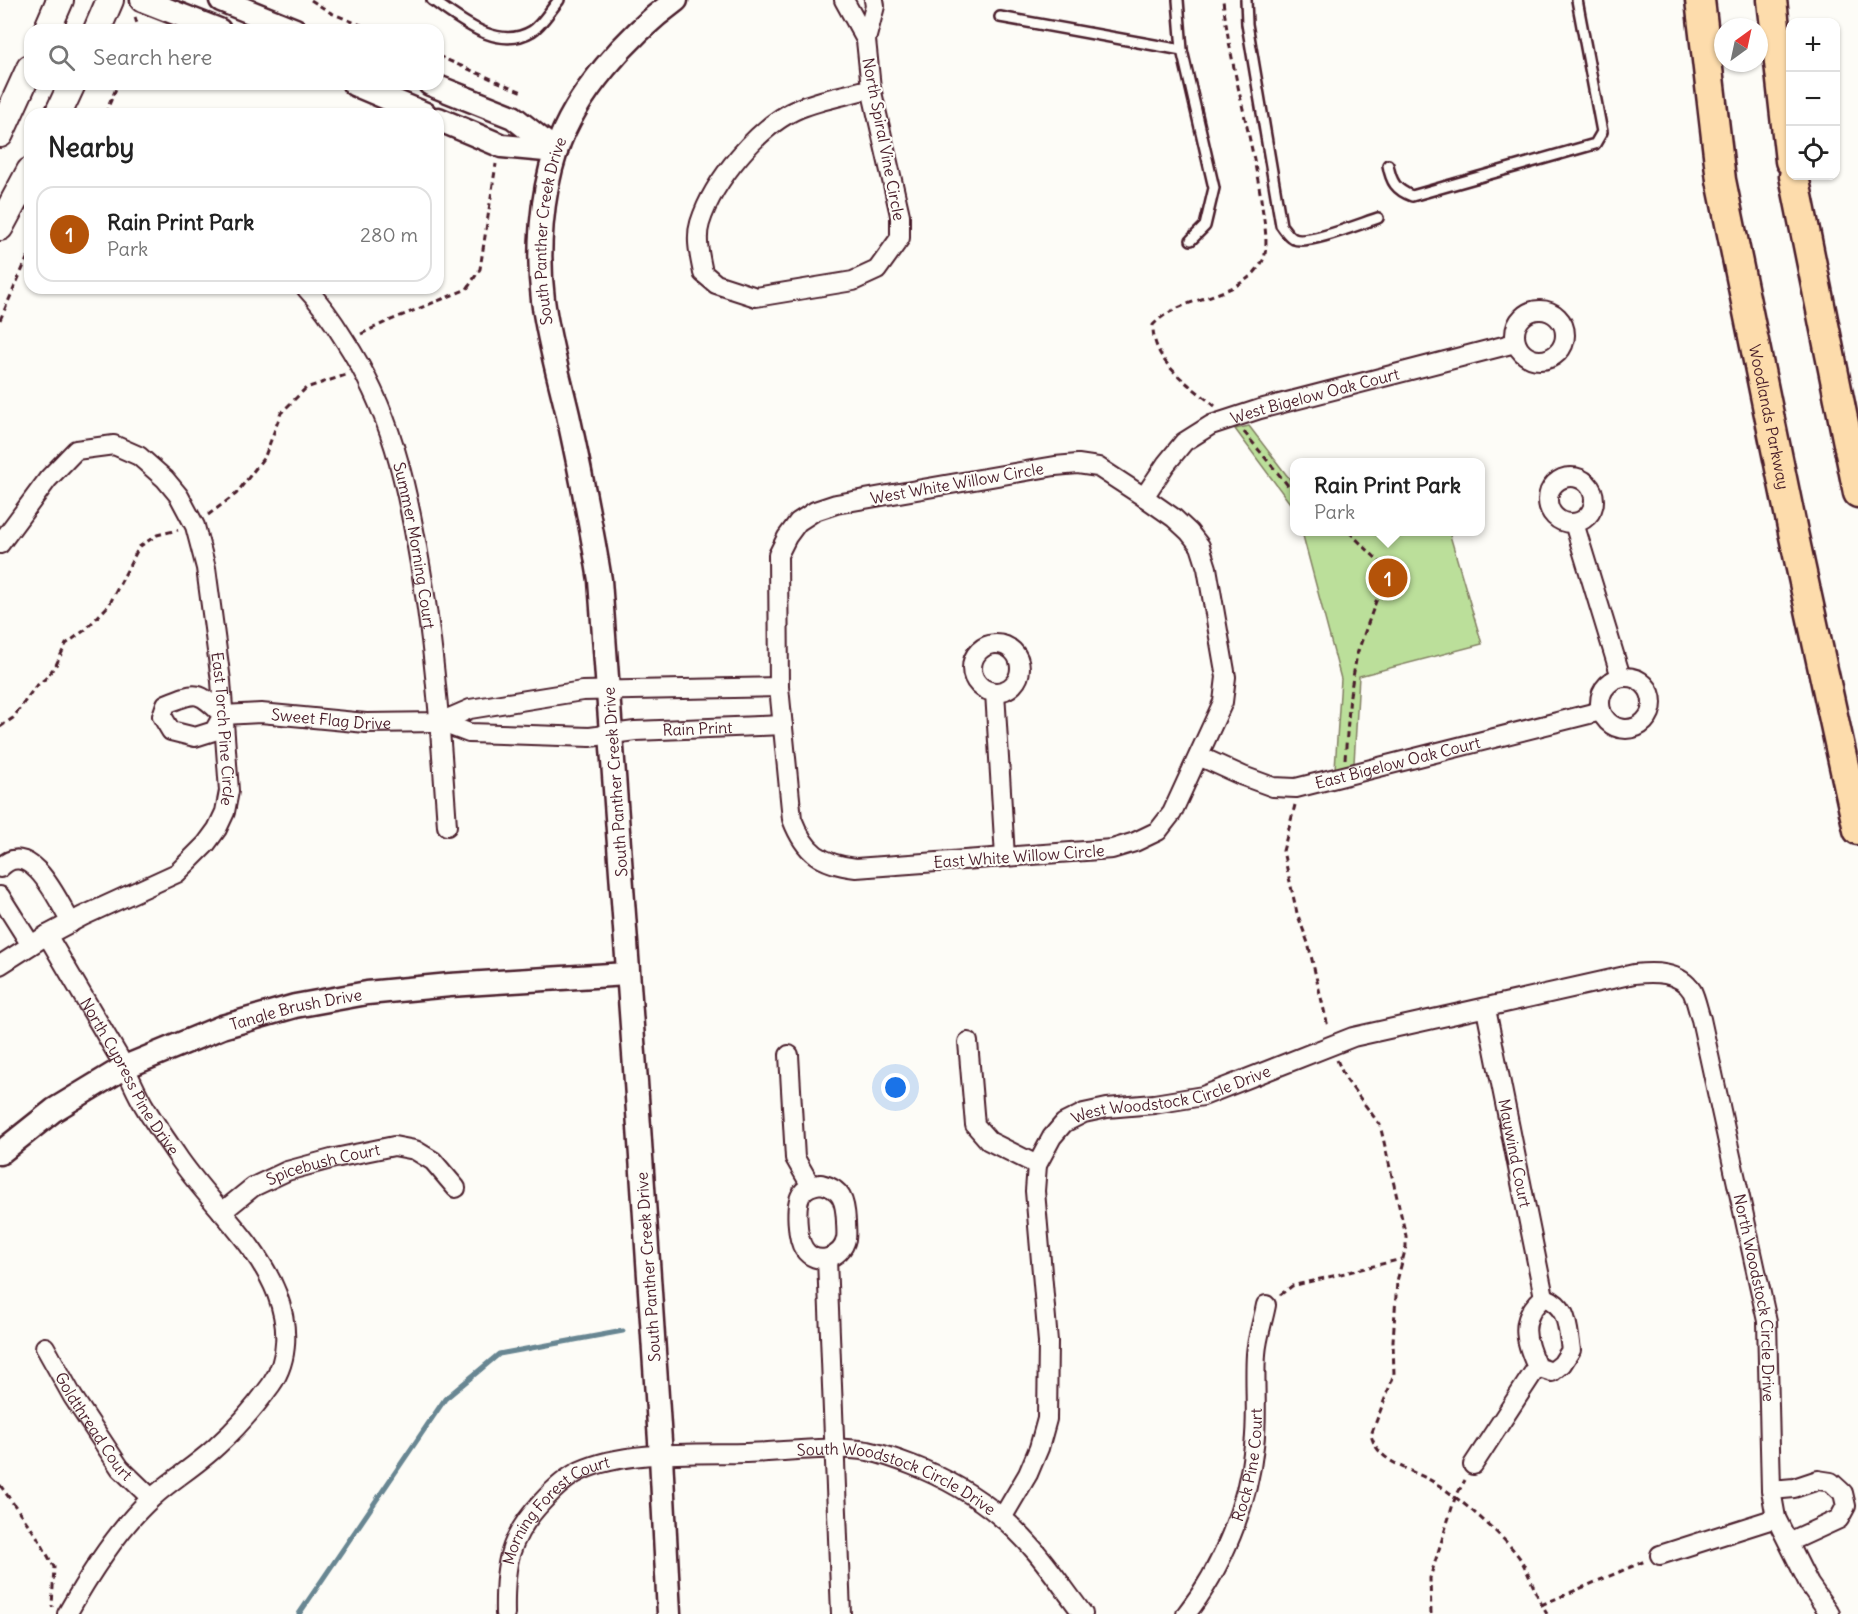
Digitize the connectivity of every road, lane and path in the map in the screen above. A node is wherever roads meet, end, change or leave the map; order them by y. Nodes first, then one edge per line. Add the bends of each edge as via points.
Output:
1 (60, 0) edge
2 (110, 0) edge
3 (142, 0) edge
4 (221, 0) edge
5 (311, 0) edge
6 (432, 0) edge
7 (559, 0) edge
8 (676, 0) edge
9 (844, 0) edge
10 (874, 0) edge
11 (1178, 0) edge
12 (1223, 0) edge
13 (1246, 0) edge
14 (1576, 0) edge
15 (1700, 0) edge
16 (1772, 0) edge
17 (1000, 17) dead end
18 (50, 24) edge
19 (100, 24) edge
20 (204, 24) edge
21 (280, 24) edge
22 (358, 24) edge
23 (866, 40) junction
24 (1182, 50) junction
25 (444, 59) edge
26 (24, 81) edge
27 (871, 88) junction
28 (69, 90) edge
29 (115, 90) edge
30 (368, 90) edge
31 (444, 90) edge
32 (522, 92) dead end
33 (61, 108) edge
34 (108, 108) edge
35 (411, 108) edge
36 (444, 122) edge
37 (1787, 126) edge
38 (0, 134) edge
39 (556, 151) junction
40 (496, 162) dead end
41 (1388, 165) dead end
42 (1795, 180) edge
43 (24, 182) edge
44 (1378, 218) dead end
45 (0, 227) edge
46 (1191, 240) dead end
47 (24, 266) edge
48 (311, 294) edge
49 (0, 320) edge
50 (1515, 343) dead end
51 (357, 358) junction
52 (1230, 419) junction
53 (1290, 488) edge
54 (1858, 493) edge
55 (1144, 497) junction
56 (1574, 523) dead end
57 (195, 526) junction
58 (1354, 536) edge
59 (0, 544) edge
60 (1215, 608) joint
61 (1621, 677) junction
62 (779, 687) junction
63 (609, 692) junction
64 (995, 692) dead end
65 (1600, 711) junction
66 (223, 715) junction
67 (440, 722) junction
68 (783, 725) junction
69 (0, 727) edge
70 (612, 734) junction
71 (1199, 756) junction
72 (1348, 774) junction
73 (1296, 788) junction
74 (447, 826) dead end
75 (1858, 830) edge
76 (1005, 857) junction
77 (0, 868) edge
78 (0, 896) edge
79 (71, 923) junction
80 (47, 935) junction
81 (31, 945) junction
82 (0, 965) edge
83 (627, 974) junction
84 (1678, 979) joint
85 (1486, 1009) junction
86 (968, 1042) dead end
87 (1332, 1045) junction
88 (789, 1055) dead end
89 (125, 1067) junction
90 (0, 1153) edge
91 (1037, 1165) junction
92 (811, 1186) junction
93 (456, 1188) dead end
94 (222, 1212) junction
95 (827, 1259) junction
96 (1402, 1259) junction
97 (1544, 1297) junction
98 (1266, 1305) joint
99 (45, 1347) dead end
100 (1537, 1367) junction
101 (835, 1450) junction
102 (661, 1456) junction
103 (1473, 1465) joint
104 (0, 1485) edge
105 (1771, 1490) junction
106 (151, 1498) junction
107 (1455, 1498) junction
108 (1002, 1518) junction
109 (1776, 1518) junction
110 (1789, 1542) junction
111 (1660, 1555) joint
112 (1541, 1605) junction
113 (53, 1614) edge
114 (68, 1614) edge
115 (505, 1614) edge
116 (669, 1614) edge
117 (841, 1614) edge
118 (1083, 1614) edge
119 (1186, 1614) edge
120 (1431, 1614) edge
121 (1547, 1614) edge
122 (1830, 1614) edge

1 - 18 main road
2 - 19 main road
3 - 20 street
4 - 21 street
5 - 22 path
6 - 7 lane via 474,29 508,39 533,31
8 - 39 street, South Panther Creek Drive via 620,50 595,80
9 - 23 street, North Spiral Vine Circle
10 - 23 street, North Spiral Vine Circle
11 - 24 lane
12 - 52 path via 1256,166 1265,254 1252,275 1232,288 1159,318 1153,325 1152,339 1178,377
13 - 44 lane via 1281,225 1296,240 1309,240
14 - 41 lane via 1602,132 1595,144 1412,196 1401,192 1390,180
15 - 75 main road, Woodlands Parkway via 1721,180
16 - 37 main road
17 - 24 lane
23 - 27 street, North Spiral Vine Circle
24 - 46 lane via 1214,188 1205,226
25 - 32 path
26 - 38 main road
27 - 27 street, North Spiral Vine Circle via 800,108 772,125 747,148 722,178 700,224 698,246 703,273 716,284 756,297 853,281 877,270 900,238 900,215
28 - 33 main road
29 - 34 path
30 - 35 street
31 - 39 street via 513,117
36 - 39 street via 502,146
39 - 63 street, South Panther Creek Drive via 541,237 543,299 594,542
40 - 51 path via 480,268 467,289 362,332
42 - 54 main road
43 - 45 main road
47 - 49 path
48 - 51 street, Summer Morning Court
50 - 52 street, West Bigelow Oak Court
51 - 57 path via 347,375 306,388 281,413 265,456 249,478 236,494
51 - 67 street, Summer Morning Court via 375,393 402,468 427,605
52 - 53 path via 1251,438
52 - 55 street, West Bigelow Oak Court via 1211,425 1184,442
55 - 60 street, West White Willow Circle via 1174,518 1200,546
55 - 62 street, West White Willow Circle via 1098,467 1078,464 836,504 815,511 798,522 778,555
56 - 61 street
57 - 59 street, East Torch Pine Circle via 165,479 139,456 114,445 76,450 48,479
57 - 66 street, East Torch Pine Circle via 217,641
57 - 69 path via 157,535 139,548 109,605 66,644 45,679 13,718
58 - 72 path via 1384,566 1384,579 1357,654 1345,758
60 - 71 street, East White Willow Circle via 1226,677 1223,702
61 - 65 street via 1605,687 1599,700
61 - 65 street via 1639,681 1649,691 1652,705 1646,720 1631,729 1621,729 1612,726
62 - 63 street
62 - 68 street, East White Willow Circle
63 - 67 street, Sweet Flag Drive via 582,692 470,709
63 - 70 street, South Panther Creek Drive
64 - 76 street
65 - 72 street, East Bigelow Oak Court
66 - 67 street, Sweet Flag Drive via 261,713 366,723
66 - 79 street, East Torch Pine Circle via 229,791 217,829 177,873
67 - 70 street, Sweet Flag Drive via 469,733
67 - 74 street, Summer Morning Court
68 - 70 street, Rain Print
68 - 76 street, East White Willow Circle via 792,819 800,839 815,854 835,865 856,868
70 - 83 street, South Panther Creek Drive
71 - 73 street, East Bigelow Oak Court via 1273,787
71 - 76 street, East White Willow Circle via 1172,813 1158,831 1112,849
72 - 73 street, East Bigelow Oak Court
73 - 87 path via 1282,851
77 - 79 street via 14,860 33,864
78 - 81 street
79 - 80 street, East Torch Pine Circle
80 - 81 street, East Torch Pine Circle
80 - 89 street, North Cypress Pine Drive
81 - 82 street, East Torch Pine Circle
83 - 89 street, Tangle Brush Drive via 426,987 295,1006 222,1027
83 - 102 street, South Panther Creek Drive
84 - 85 street, West Woodstock Circle Drive via 1658,972 1634,974
84 - 105 street, North Woodstock Circle Drive via 1692,991 1701,1019 1767,1321
85 - 87 street, West Woodstock Circle Drive via 1394,1027
85 - 97 street, Maywind Court
86 - 91 street via 975,1125 988,1141
87 - 91 street, West Woodstock Circle Drive via 1203,1096 1084,1113 1065,1123 1052,1137
87 - 96 path via 1339,1068 1380,1125 1406,1236
88 - 92 street via 795,1158
89 - 90 street, Tangle Brush Drive via 54,1110
89 - 94 street, North Cypress Pine Drive via 178,1157
91 - 108 street, West Woodstock Circle Drive via 1035,1191 1048,1342 1047,1419 1028,1474
92 - 95 street via 801,1195 800,1239 805,1251
92 - 95 street via 829,1186 839,1192 845,1204 844,1246
93 - 94 street, Spicebush Court via 434,1161 415,1150 394,1146 287,1171 253,1187
94 - 106 street, North Cypress Pine Drive via 243,1236 276,1292 286,1336 284,1358 273,1382 217,1447
95 - 101 street
96 - 98 path via 1292,1286
96 - 107 path via 1396,1291 1394,1375 1371,1435 1378,1450 1394,1463 1436,1483
97 - 100 street via 1534,1305 1526,1322 1526,1343
97 - 100 street via 1556,1302 1565,1316 1571,1350 1552,1372
98 - 119 street, Rock Pine Court via 1256,1352 1254,1446 1244,1496 1223,1556 1203,1593
99 - 106 street, Goldthread Court via 114,1460
100 - 103 street
101 - 102 street, South Woodstock Circle Drive
101 - 108 street, South Woodstock Circle Drive via 869,1451 911,1465 946,1481
101 - 117 street
102 - 115 street, Morning Forest Court via 613,1460 580,1471 557,1486 517,1533 508,1557
102 - 116 street, South Panther Creek Drive
103 - 107 path
104 - 113 path via 54,1567
105 - 109 street, North Woodstock Circle Drive
105 - 110 street via 1818,1480 1831,1482 1843,1493 1846,1506 1839,1519
106 - 114 street, North Cypress Pine Drive via 107,1551
107 - 112 path via 1519,1557
107 - 120 path via 1430,1578
108 - 118 street, South Woodstock Circle Drive via 1042,1559
109 - 110 street, North Woodstock Circle Drive
109 - 111 street
110 - 122 street, North Woodstock Circle Drive via 1809,1584
111 - 112 path
112 - 121 path

